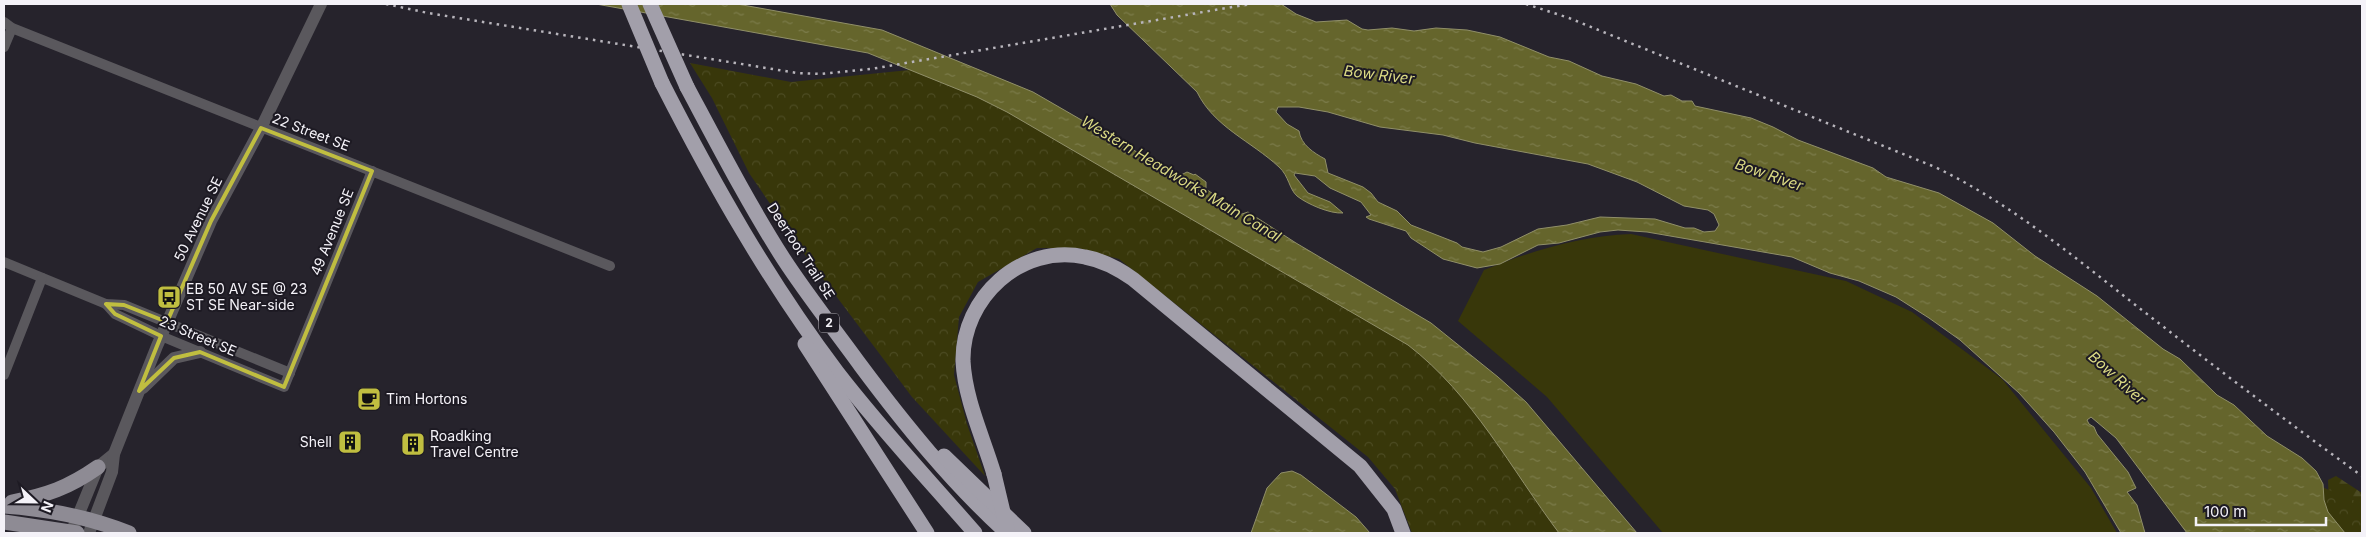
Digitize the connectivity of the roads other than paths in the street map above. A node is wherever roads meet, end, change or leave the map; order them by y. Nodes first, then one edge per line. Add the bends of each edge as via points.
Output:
1 (321, 4) edge
2 (629, 4) edge
3 (650, 4) edge
4 (8, 25) edge
5 (4, 47) edge
6 (261, 128) junction
7 (372, 171) junction
8 (4, 262) edge
9 (610, 266) dead end
10 (42, 278) junction
11 (784, 296) junction
12 (106, 304) junction
13 (167, 322) junction
14 (161, 336) junction
15 (200, 352) junction
16 (290, 373) junction
17 (4, 375) edge
18 (284, 386) joint
19 (139, 391) junction
20 (894, 411) junction
21 (114, 454) junction
22 (98, 468) junction
23 (4, 505) edge
24 (78, 517) junction
25 (4, 522) edge
26 (20, 524) junction
27 (92, 527) edge
28 (35, 533) edge
29 (73, 533) edge
30 (129, 533) edge
31 (927, 533) edge
32 (975, 533) edge
33 (1007, 533) edge
34 (1024, 533) edge
35 (1402, 533) edge

1 - 6 street, 50 Avenue SE
2 - 11 highway, 2, bridge via 662,83 734,218
3 - 20 highway, Deerfoot Trail SE / 2, bridge via 687,87 784,259
4 - 5 street
4 - 6 street, 22 Street SE
6 - 7 street, 22 Street SE
6 - 13 street, 50 Avenue SE via 211,221
7 - 9 street, 22 Street SE
7 - 16 street, 49 Avenue SE
8 - 10 street, 23 Street SE
10 - 12 street, 23 Street SE
10 - 17 street
11 - 31 highway via 803,341
11 - 32 highway, 2 via 869,412
12 - 13 street, 23 Street SE via 124,305
12 - 14 street, 23 Street SE via 115,314
13 - 14 street, 50 Avenue SE
13 - 16 street, 23 Street SE
14 - 15 street, 23 Street SE
14 - 19 street, 50 Avenue SE
15 - 18 street, 23 Street SE
15 - 19 street via 174,358
16 - 18 street, 49 Avenue SE
19 - 21 street, 50 Avenue SE
20 - 33 highway, Deerfoot Trail SE / 2 via 952,478
20 - 34 highway
21 - 22 street, 50 Avenue SE
21 - 27 street, 50 Avenue SE via 112,472
22 - 23 main road via 56,492
22 - 24 street, 50 Avenue SE
23 - 24 main road
24 - 27 main road
24 - 29 street, 50 Avenue SE
25 - 26 main road
26 - 28 main road
26 - 29 main road
27 - 30 main road
33 - 35 highway, bridge via 994,474 966,384 964,351 969,324 988,290 1024,264 1056,256 1084,256 1133,279 1353,459 1385,495

